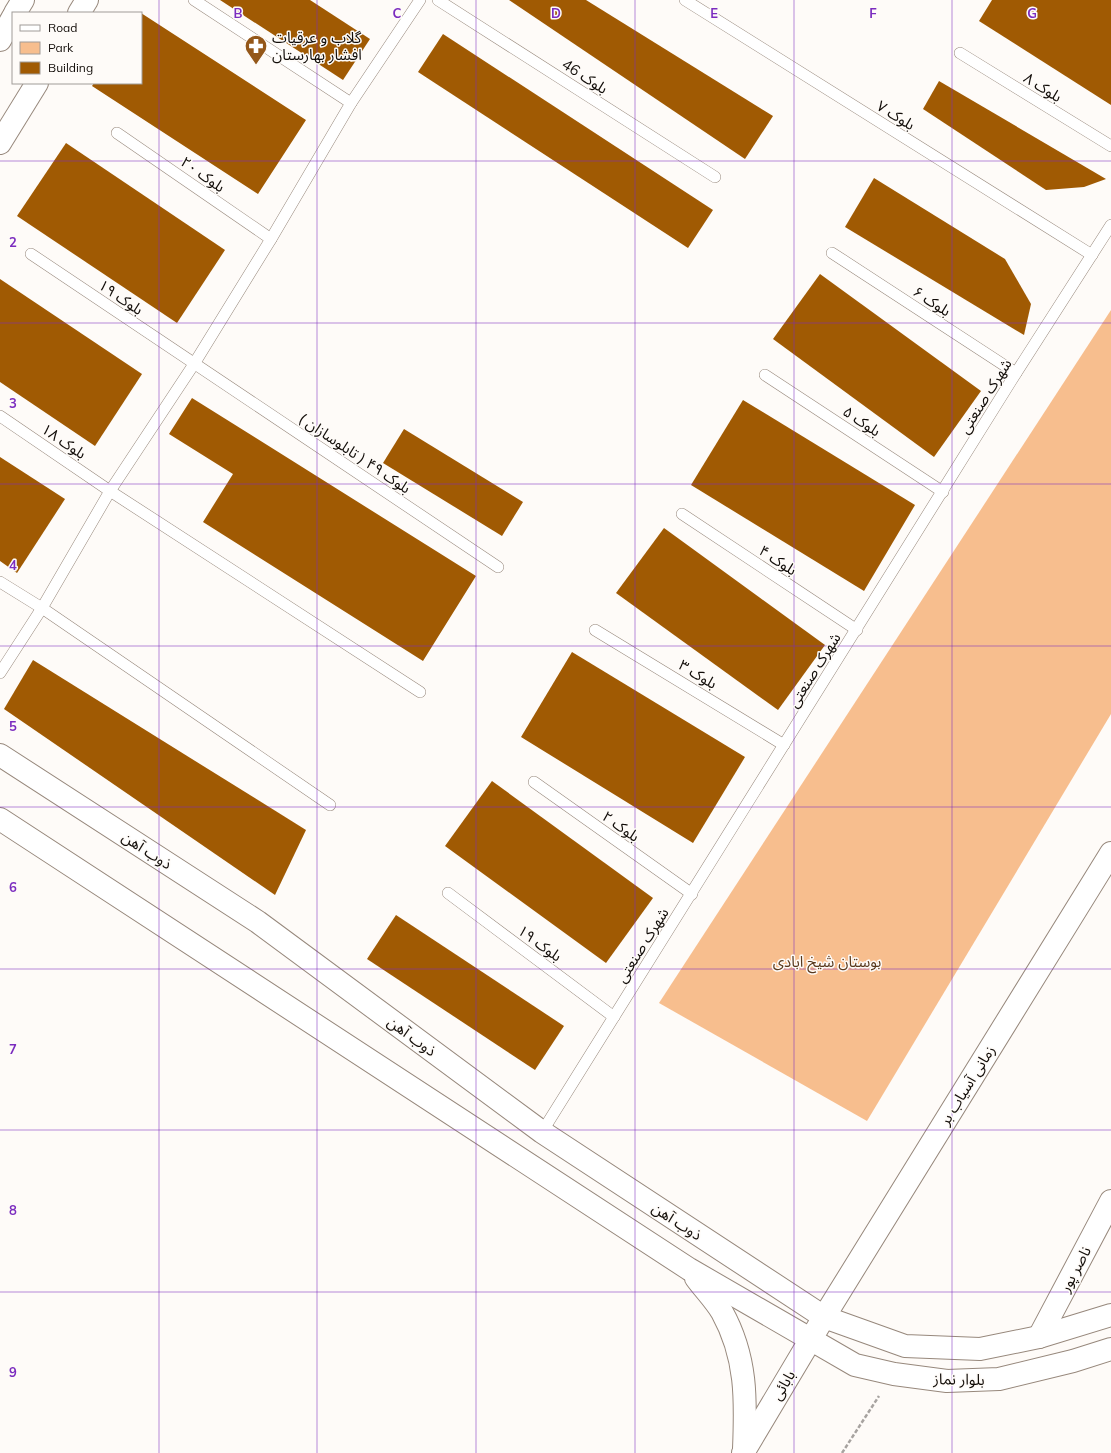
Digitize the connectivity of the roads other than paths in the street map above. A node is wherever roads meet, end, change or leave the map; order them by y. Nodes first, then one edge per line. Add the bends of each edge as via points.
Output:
1 (23, 0) edge
2 (87, 0) edge
3 (194, 0) edge
4 (420, 0) edge
5 (438, 0) edge
6 (685, 0) edge
7 (16, 12) edge
8 (80, 12) edge
9 (12, 19) edge
10 (0, 40) edge
11 (960, 53) dead end
12 (35, 84) edge
13 (351, 103) junction
14 (117, 133) dead end
15 (0, 143) edge
16 (1111, 146) edge
17 (715, 177) dead end
18 (1111, 225) edge
19 (271, 239) junction
20 (832, 253) dead end
21 (31, 254) dead end
22 (1092, 255) junction
23 (194, 364) junction
24 (1016, 373) junction
25 (765, 374) dead end
26 (0, 416) edge
27 (110, 491) junction
28 (943, 492) junction
29 (682, 514) dead end
30 (498, 567) dead end
31 (0, 582) edge
32 (42, 608) junction
33 (595, 630) dead end
34 (857, 630) junction
35 (0, 673) edge
36 (420, 692) dead end
37 (784, 745) junction
38 (0, 755) edge
39 (534, 782) dead end
40 (330, 805) dead end
41 (0, 819) edge
42 (1111, 853) edge
43 (448, 893) dead end
44 (692, 894) junction
45 (614, 1017) junction
46 (542, 1132) junction
47 (1111, 1201) edge
48 (689, 1269) junction
49 (1111, 1315) edge
50 (824, 1317) junction
51 (1039, 1337) junction
52 (810, 1340) junction
53 (1111, 1349) edge
54 (743, 1452) edge

1 - 7 main road
2 - 8 main road
3 - 13 lane
4 - 13 lane
5 - 17 lane, بلوک 46
6 - 22 lane, بلوک ۷
9 - 10 main road
11 - 16 lane, بلوک ۸
12 - 15 main road
13 - 19 lane
14 - 19 lane, بلوک ۲۰
18 - 22 lane, شهرک صنعتی
19 - 23 lane
20 - 24 lane, بلوک ۶
21 - 23 lane, بلوک ۱۹
22 - 24 lane, شهرک صنعتی
23 - 27 lane
23 - 30 lane, بلوک ۴۹ ( تابلوسازان )
24 - 28 lane, شهرک صنعتی
25 - 28 lane, بلوک ۵
26 - 27 lane, بلوک ۱۸
27 - 32 lane
27 - 36 lane, بلوک ۱۸
28 - 34 lane, شهرک صنعتی
29 - 34 lane, بلوک ۴
31 - 32 lane
32 - 35 lane
32 - 40 lane
33 - 37 lane, بلوک ۳
34 - 37 lane, شهرک صنعتی
37 - 44 lane, شهرک صنعتی
38 - 46 main road, ذوب آهن via 258,922
39 - 44 lane, بلوک ۲
41 - 48 main road
42 - 50 main road, زمانی آسیاب بر
43 - 45 lane, بلوک ۱۹
44 - 45 lane, شهرک صنعتی
45 - 46 lane, شهرک صنعتی
46 - 50 main road, ذوب آهن
47 - 51 main road, ناصر پور
48 - 52 main road
48 - 54 main road via 722,1312 739,1354 746,1397
49 - 51 main road, بلوار نماز
50 - 51 main road, بلوار نماز via 905,1346 980,1349
50 - 52 main road, بابائی
52 - 53 main road, بلوار نماز via 855,1365 894,1374 947,1381 1000,1379
52 - 54 main road, بابائی

